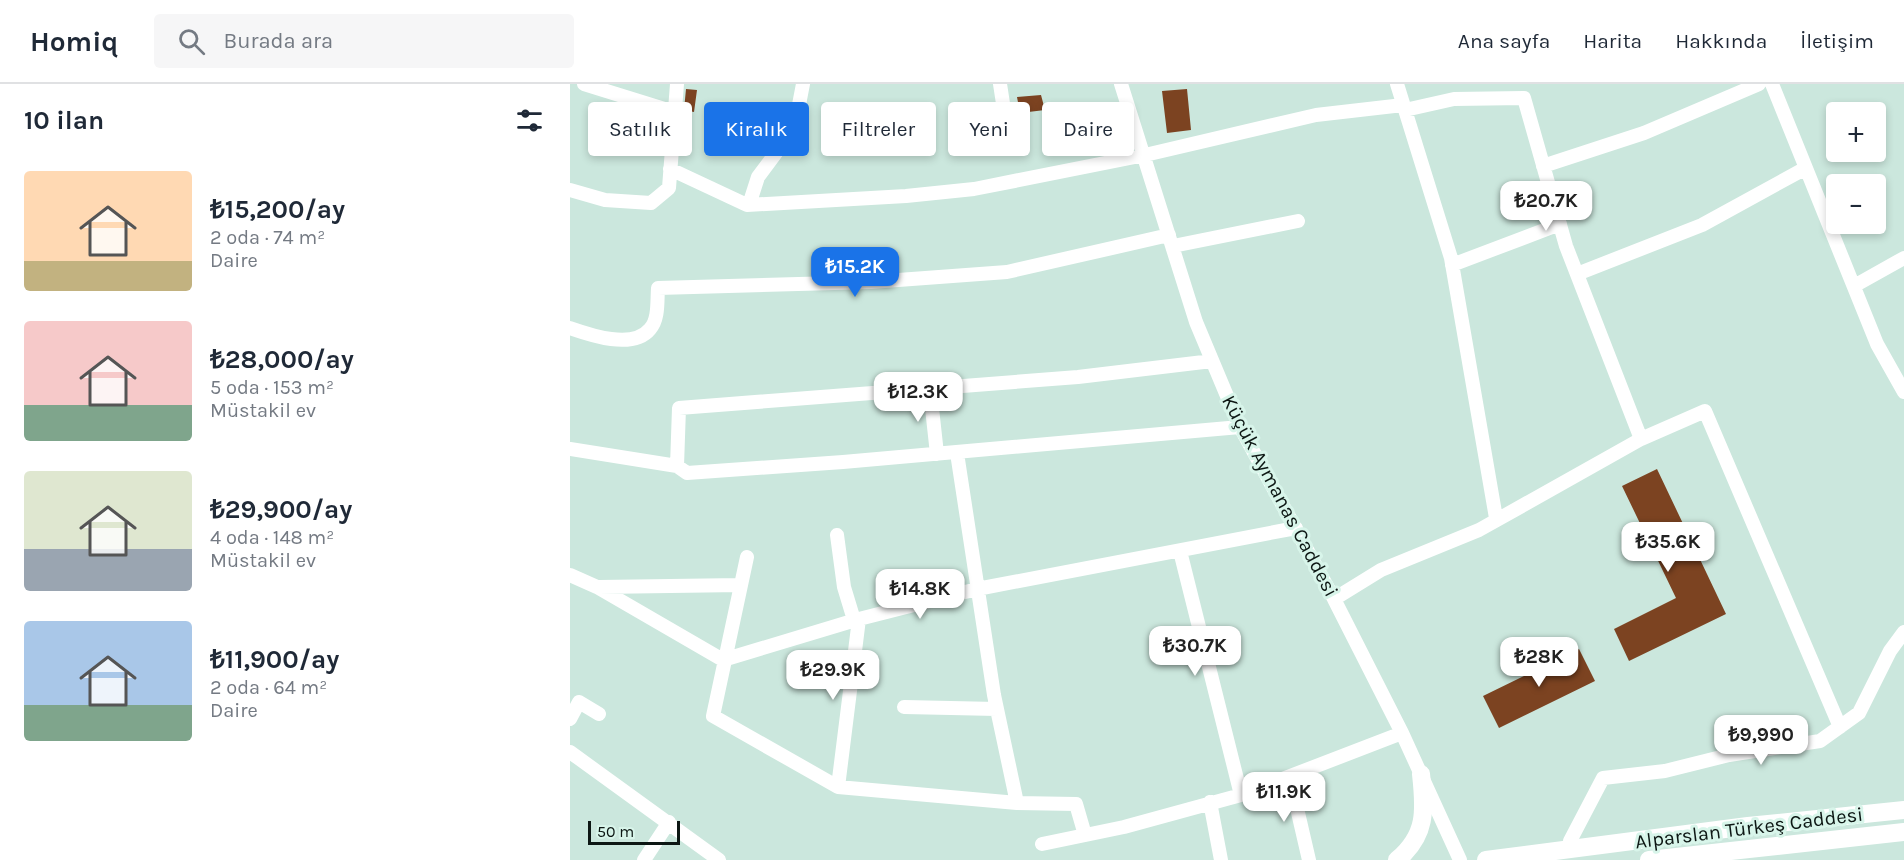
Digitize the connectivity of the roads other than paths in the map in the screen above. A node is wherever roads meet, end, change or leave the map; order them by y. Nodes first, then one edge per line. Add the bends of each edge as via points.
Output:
1 (677, 84) edge
2 (803, 84) edge
3 (1000, 84) edge
4 (1121, 84) edge
5 (1397, 84) edge
6 (1509, 84) edge
7 (1759, 84) edge
8 (1772, 84) edge
9 (590, 85) edge
10 (1512, 98) junction
11 (643, 102) edge
12 (675, 102) edge
13 (1003, 102) edge
14 (1404, 107) junction
15 (1145, 155) junction
16 (671, 156) edge
17 (1544, 166) junction
18 (1806, 168) junction
19 (670, 169) junction
20 (570, 190) edge
21 (749, 205) junction
22 (1299, 222) dead end
23 (1560, 224) junction
24 (1171, 240) junction
25 (1904, 258) edge
26 (1452, 266) junction
27 (1577, 274) junction
28 (1854, 286) junction
29 (570, 328) edge
30 (1212, 361) junction
31 (930, 390) junction
32 (1904, 392) edge
33 (1240, 427) junction
34 (1641, 439) junction
35 (570, 449) edge
36 (957, 453) junction
37 (937, 454) junction
38 (677, 466) junction
39 (1496, 518) junction
40 (1296, 528) junction
41 (837, 536) dead end
42 (1180, 550) junction
43 (747, 557) dead end
44 (570, 575) edge
45 (741, 585) junction
46 (597, 587) junction
47 (977, 589) junction
48 (1334, 599) junction
49 (857, 620) junction
50 (1904, 633) edge
51 (723, 660) junction
52 (904, 707) dead end
53 (997, 709) junction
54 (599, 714) dead end
55 (570, 720) edge
56 (1840, 727) junction
57 (1402, 733) junction
58 (570, 752) edge
59 (1421, 774) junction
60 (1290, 778) junction
61 (838, 787) junction
62 (1241, 795) junction
63 (1210, 802) junction
64 (1017, 803) junction
65 (1904, 810) edge
66 (669, 822) junction
67 (1904, 832) edge
68 (1085, 835) junction
69 (1042, 844) dead end
70 (1570, 850) junction
71 (644, 860) edge
72 (719, 860) edge
73 (1221, 860) edge
74 (1309, 860) edge
75 (1397, 860) edge
76 (1460, 860) edge
77 (1486, 860) edge
78 (1649, 860) edge

1 - 12 street
2 - 21 street via 797,115 787,138 758,177
3 - 13 street
4 - 15 street, Küçük Aymanas Caddesi
5 - 14 street
6 - 10 street
7 - 17 street via 1644,134
8 - 18 street
9 - 11 street
10 - 14 street via 1454,99
10 - 17 street via 1524,98
14 - 15 street via 1316,115
14 - 26 street
15 - 21 street via 974,189
15 - 24 street, Küçük Aymanas Caddesi
16 - 19 street
17 - 23 street
18 - 27 street via 1702,225
18 - 28 street
19 - 20 street via 669,188 651,203 604,201
19 - 21 street
22 - 24 street
23 - 26 street
23 - 27 street
24 - 29 street via 1007,272 871,282 658,288 657,311 651,328 644,334 627,340 593,336
24 - 30 street, Küçük Aymanas Caddesi
25 - 28 street
26 - 39 street
27 - 34 street
28 - 32 street via 1877,344
30 - 31 street
30 - 33 street, Küçük Aymanas Caddesi
31 - 37 street
31 - 38 street via 679,408
33 - 36 street
33 - 40 street, Küçük Aymanas Caddesi
34 - 39 street
34 - 56 street via 1705,411
35 - 38 street
36 - 37 street
36 - 47 street
37 - 38 street via 687,473
39 - 48 street via 1479,530 1381,570
40 - 42 street
40 - 48 street, Küçük Aymanas Caddesi
41 - 49 street via 844,587
42 - 47 street
42 - 62 street
43 - 45 street
44 - 46 street
45 - 46 street
45 - 51 street
46 - 51 street
47 - 49 street
47 - 53 street
48 - 57 street, Küçük Aymanas Caddesi
49 - 51 street
49 - 61 street
50 - 56 street via 1890,651 1859,713
51 - 61 street via 713,716
52 - 53 street
53 - 64 street
54 - 55 street via 579,702
56 - 70 street via 1820,741 1729,755 1665,771 1603,778 1570,841
57 - 59 street, Küçük Aymanas Caddesi
57 - 60 street
58 - 66 street
59 - 75 main road via 1424,807 1420,831 1413,847
59 - 76 street, Küçük Aymanas Caddesi
60 - 62 street
60 - 74 street
61 - 64 street
62 - 63 street
63 - 68 street
63 - 73 street
64 - 68 street via 1076,804
65 - 70 main road, Alparslan Türkeş Caddesi
66 - 71 street
66 - 72 street
67 - 78 main road, Alparslan Türkeş Caddesi
68 - 69 street
70 - 77 main road, Alparslan Türkeş Caddesi

